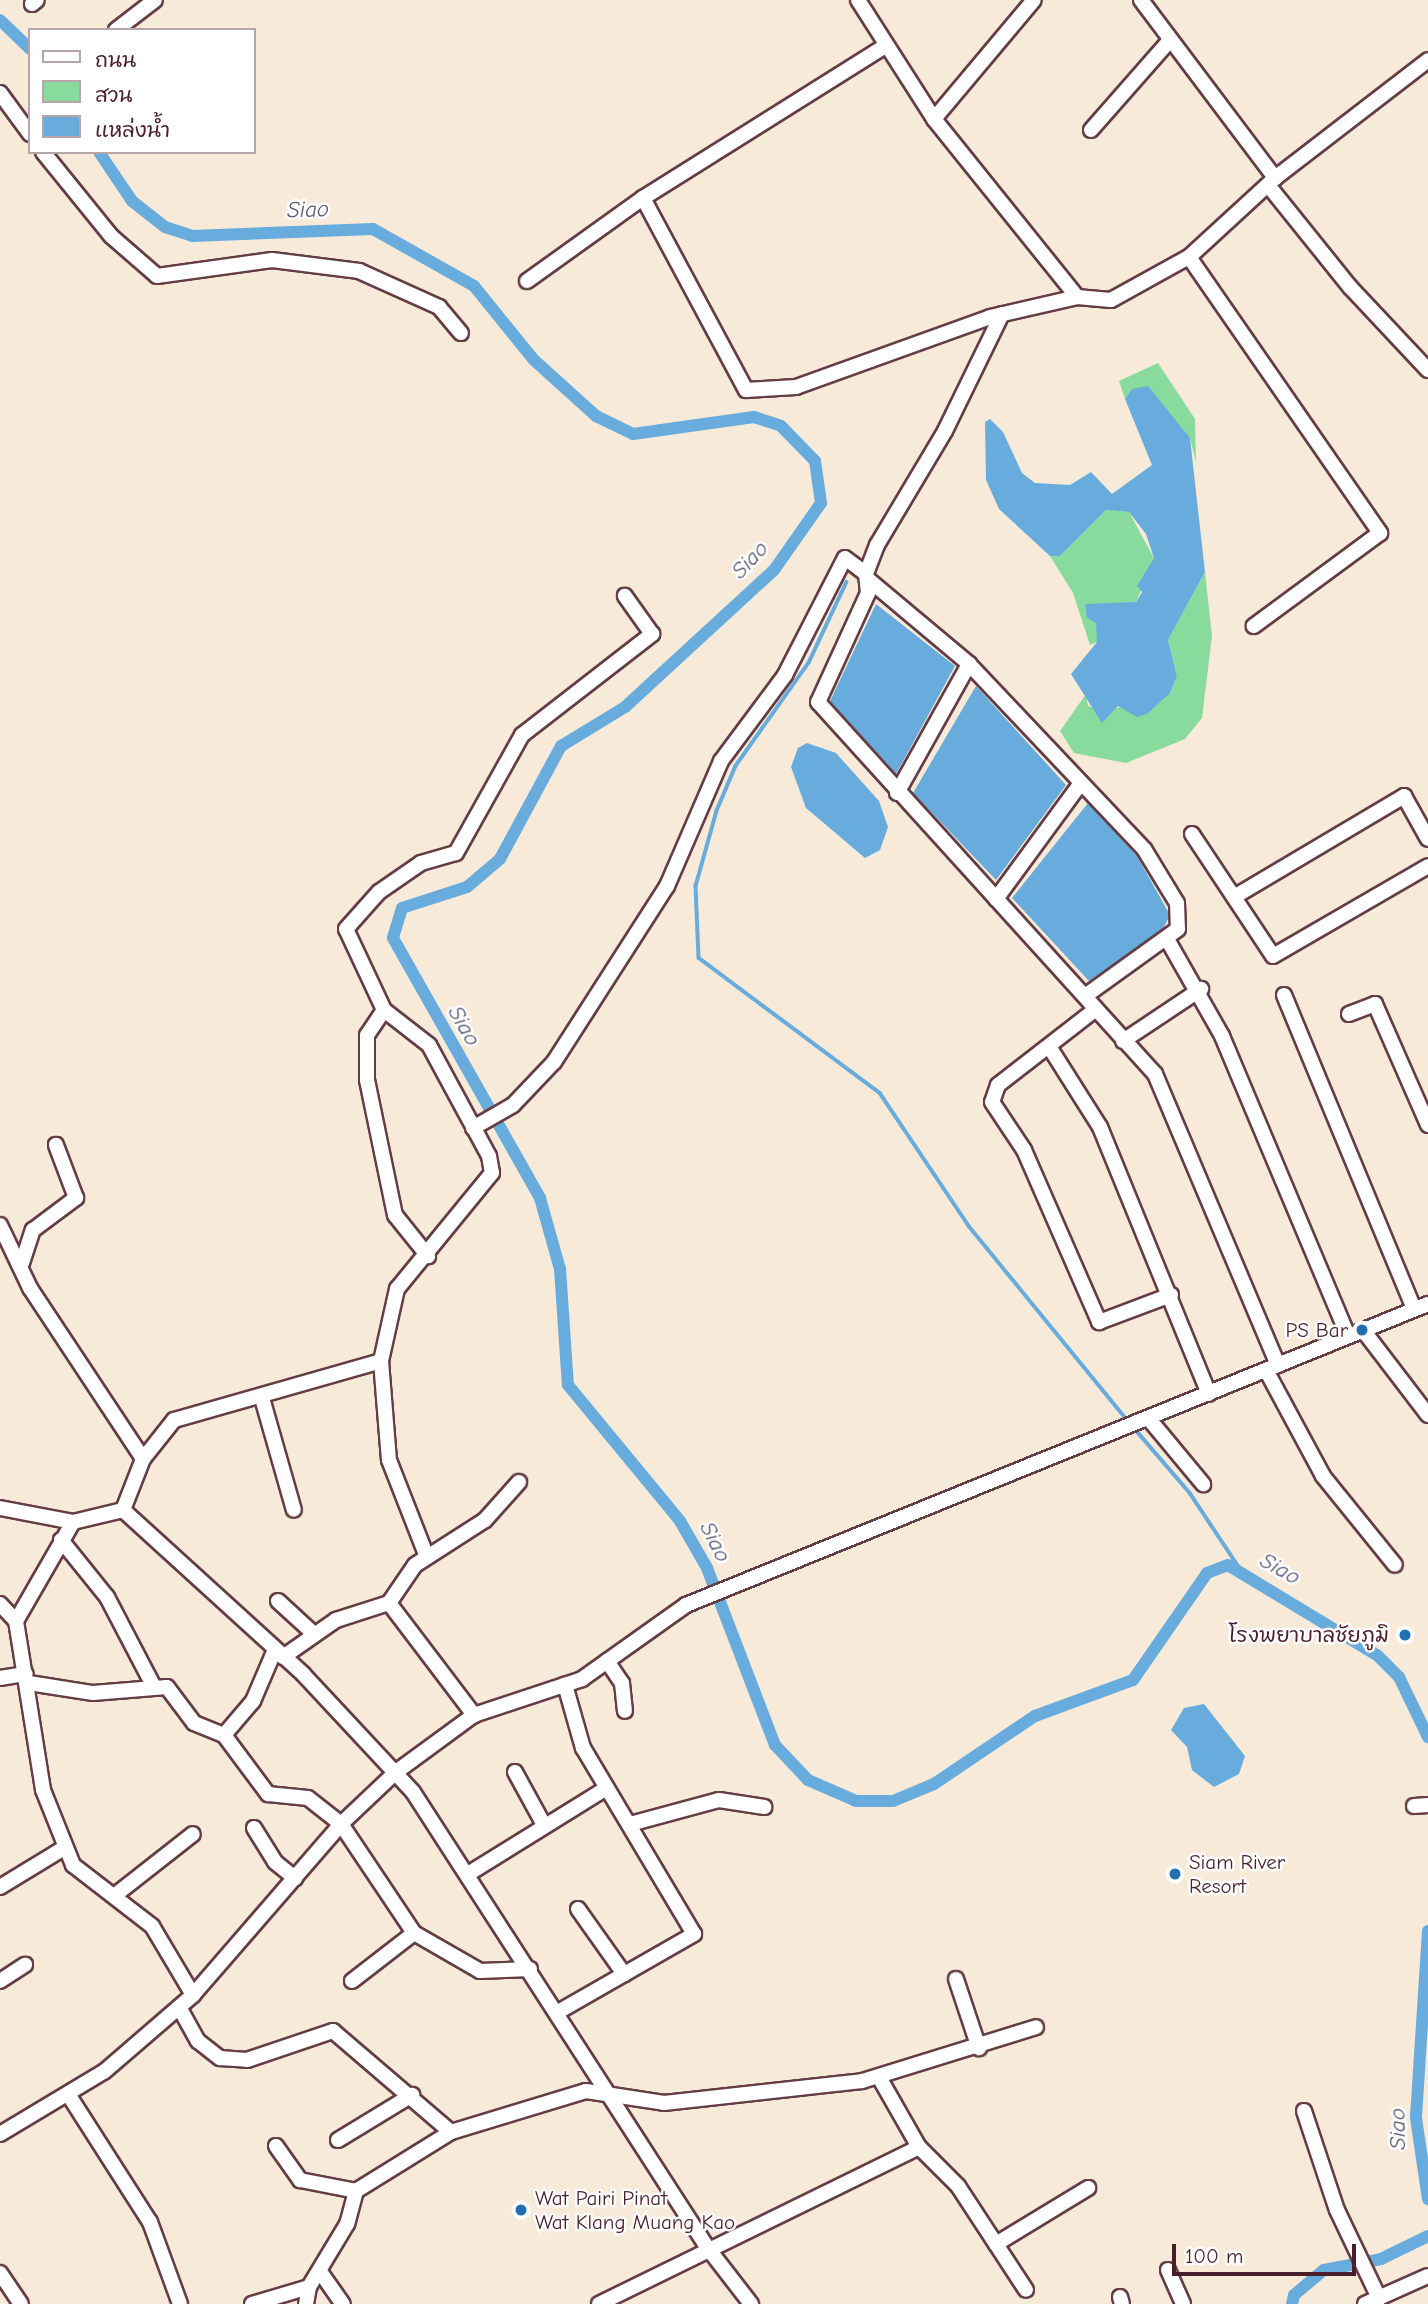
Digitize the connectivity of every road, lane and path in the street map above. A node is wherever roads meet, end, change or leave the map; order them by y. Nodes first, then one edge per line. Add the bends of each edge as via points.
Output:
1 (155, 0) edge
2 (858, 0) edge
3 (1034, 0) edge
4 (1141, 0) edge
5 (119, 28) edge
6 (1170, 40) junction
7 (886, 46) junction
8 (1428, 60) edge
9 (0, 93) edge
10 (934, 119) junction
11 (1091, 130) dead end
12 (28, 131) edge
13 (45, 154) edge
14 (1272, 181) junction
15 (643, 198) junction
16 (1189, 257) junction
17 (527, 281) dead end
18 (1077, 297) junction
19 (1002, 314) junction
20 (461, 333) dead end
21 (1428, 370) edge
22 (862, 571) junction
23 (625, 596) dead end
24 (1254, 626) dead end
25 (969, 664) junction
26 (1081, 783) junction
27 (897, 793) junction
28 (1192, 834) dead end
29 (1428, 839) edge
30 (1428, 866) edge
31 (1234, 897) junction
32 (996, 899) junction
33 (1167, 939) junction
34 (1201, 989) junction
35 (1284, 995) dead end
36 (1085, 996) junction
37 (1096, 1009) junction
38 (384, 1010) junction
39 (1349, 1014) dead end
40 (1123, 1041) junction
41 (1050, 1048) junction
42 (1428, 1125) edge
43 (475, 1126) junction
44 (56, 1145) dead end
45 (0, 1225) edge
46 (428, 1256) junction
47 (22, 1264) junction
48 (1171, 1295) junction
49 (1421, 1306) edge
50 (1363, 1330) junction
51 (1348, 1336) junction
52 (381, 1362) junction
53 (1272, 1368) junction
54 (1209, 1394) junction
55 (262, 1398) junction
56 (1428, 1415) edge
57 (1144, 1420) junction
58 (143, 1459) junction
59 (519, 1482) dead end
60 (1203, 1484) dead end
61 (0, 1508) edge
62 (123, 1510) junction
63 (294, 1510) dead end
64 (73, 1522) junction
65 (61, 1540) junction
66 (427, 1557) junction
67 (1395, 1565) dead end
68 (278, 1601) dead end
69 (389, 1603) junction
70 (0, 1604) edge
71 (16, 1621) junction
72 (314, 1634) junction
73 (278, 1654) junction
74 (607, 1661) junction
75 (0, 1678) edge
76 (28, 1679) junction
77 (565, 1685) junction
78 (154, 1687) junction
79 (625, 1711) dead end
80 (474, 1715) junction
81 (224, 1735) junction
82 (396, 1772) junction
83 (516, 1772) dead end
84 (605, 1789) junction
85 (764, 1807) dead end
86 (341, 1824) junction
87 (630, 1824) junction
88 (544, 1825) junction
89 (254, 1828) dead end
90 (193, 1834) dead end
91 (64, 1848) junction
92 (468, 1874) junction
93 (295, 1878) junction
94 (0, 1887) edge
95 (114, 1896) junction
96 (578, 1909) dead end
97 (414, 1933) junction
98 (25, 1965) dead end
99 (530, 1969) junction
100 (624, 1974) junction
101 (956, 1979) dead end
102 (0, 1981) edge
103 (352, 1981) dead end
104 (194, 1995) junction
105 (179, 2007) junction
106 (558, 2012) junction
107 (1036, 2026) dead end
108 (979, 2048) junction
109 (879, 2077) junction
110 (607, 2092) junction
111 (68, 2094) junction
112 (412, 2095) junction
113 (1304, 2111) dead end
114 (451, 2132) junction
115 (0, 2133) edge
116 (338, 2140) dead end
117 (276, 2146) dead end
118 (919, 2147) junction
119 (1088, 2188) dead end
120 (356, 2190) junction
121 (996, 2244) junction
122 (707, 2247) junction
123 (1168, 2270) dead end
124 (0, 2273) edge
125 (321, 2273) junction
126 (1428, 2276) edge
127 (309, 2287) junction
128 (1026, 2290) dead end
129 (1379, 2298) junction
130 (21, 2304) edge
131 (180, 2304) edge
132 (253, 2304) edge
133 (306, 2304) edge
134 (344, 2304) edge
135 (599, 2304) edge
136 (751, 2304) edge
137 (1183, 2304) edge
138 (1365, 2304) edge

1 - 5 street
2 - 7 street
3 - 10 street
4 - 6 street
6 - 11 street
6 - 14 street
7 - 10 street
7 - 15 street
8 - 14 street
9 - 12 street
10 - 18 street
13 - 20 street via 118,244 157,276 272,260 359,271 439,307
14 - 16 street
14 - 21 street via 1350,287
15 - 17 street
15 - 19 street via 746,390 796,387
16 - 18 street via 1111,300
16 - 24 street via 1380,533
18 - 19 street
19 - 22 street
22 - 25 street
22 - 27 street via 818,702
22 - 43 street via 845,558 785,675 721,761 667,886 554,1062 513,1105
23 - 38 street via 652,634 522,735 456,853 421,863 379,892 346,929
25 - 26 street
25 - 27 street
26 - 32 street
26 - 33 street via 1143,849 1177,903 1181,920
27 - 32 street
28 - 31 street
29 - 31 street via 1404,796
30 - 31 street via 1273,956
32 - 36 street
33 - 34 street
33 - 36 street
34 - 40 street
34 - 51 street
35 - 49 street
36 - 37 street
37 - 40 street
37 - 41 street
38 - 43 street via 429,1045
38 - 46 street via 367,1035 367,1080 395,1214
39 - 42 street via 1375,1004
40 - 53 street via 1155,1074 1192,1150
41 - 48 street via 1100,1127
41 - 48 street via 998,1085 991,1098 1024,1150 1093,1315 1104,1323
43 - 46 street via 492,1173
44 - 47 street via 76,1198 33,1230
45 - 47 street
46 - 52 street via 397,1289
47 - 58 street via 56,1332
48 - 54 street
49 - 50 street
50 - 51 street
50 - 56 street
51 - 53 street
52 - 55 street
52 - 66 street via 389,1460
53 - 54 street
53 - 67 street via 1323,1476
54 - 57 street
55 - 58 street via 185,1414 160,1433
55 - 63 street
57 - 60 street
57 - 74 street via 686,1605
58 - 62 street
59 - 66 street via 485,1520
61 - 64 street
62 - 64 street
62 - 73 street
64 - 65 street
65 - 71 street
65 - 78 street via 107,1597
66 - 69 street
68 - 72 street
69 - 72 street
69 - 80 street
70 - 71 street
71 - 76 street
72 - 73 street
73 - 81 street via 253,1701
73 - 82 street
74 - 77 street
74 - 79 street via 622,1683
75 - 76 street
76 - 78 street via 93,1693
76 - 91 street via 43,1790
77 - 80 street
77 - 84 street via 583,1748
78 - 81 street via 177,1695 202,1730
80 - 82 street
81 - 86 street via 268,1794 308,1798
82 - 86 street
82 - 92 street
83 - 88 street
84 - 87 street
84 - 88 street
85 - 87 street via 719,1800
86 - 93 street
86 - 97 street
87 - 100 street via 694,1934
88 - 92 street
89 - 93 street via 275,1861
90 - 95 street
91 - 94 street
91 - 95 street via 77,1870
92 - 99 street
93 - 104 street
95 - 104 street via 152,1926
96 - 100 street
97 - 99 street via 480,1971
97 - 103 street
98 - 102 street
99 - 106 street
100 - 106 street
101 - 108 street
104 - 105 street
105 - 111 street
105 - 112 street via 198,2041 220,2058 247,2060 333,2031
106 - 110 street
107 - 108 street
108 - 109 street
109 - 110 street via 664,2103
109 - 118 street
110 - 114 street via 540,2100
110 - 122 street
111 - 115 street
111 - 131 street via 150,2222
112 - 114 street
112 - 116 street
113 - 129 street via 1337,2210
114 - 120 street
117 - 120 street via 300,2180
118 - 121 street via 958,2186
118 - 122 street
119 - 121 street
120 - 125 street via 347,2224
121 - 128 street
122 - 135 street
122 - 136 street
123 - 137 street
124 - 130 street
125 - 127 street
125 - 134 street
126 - 129 street
127 - 132 street
127 - 133 street
129 - 138 street

